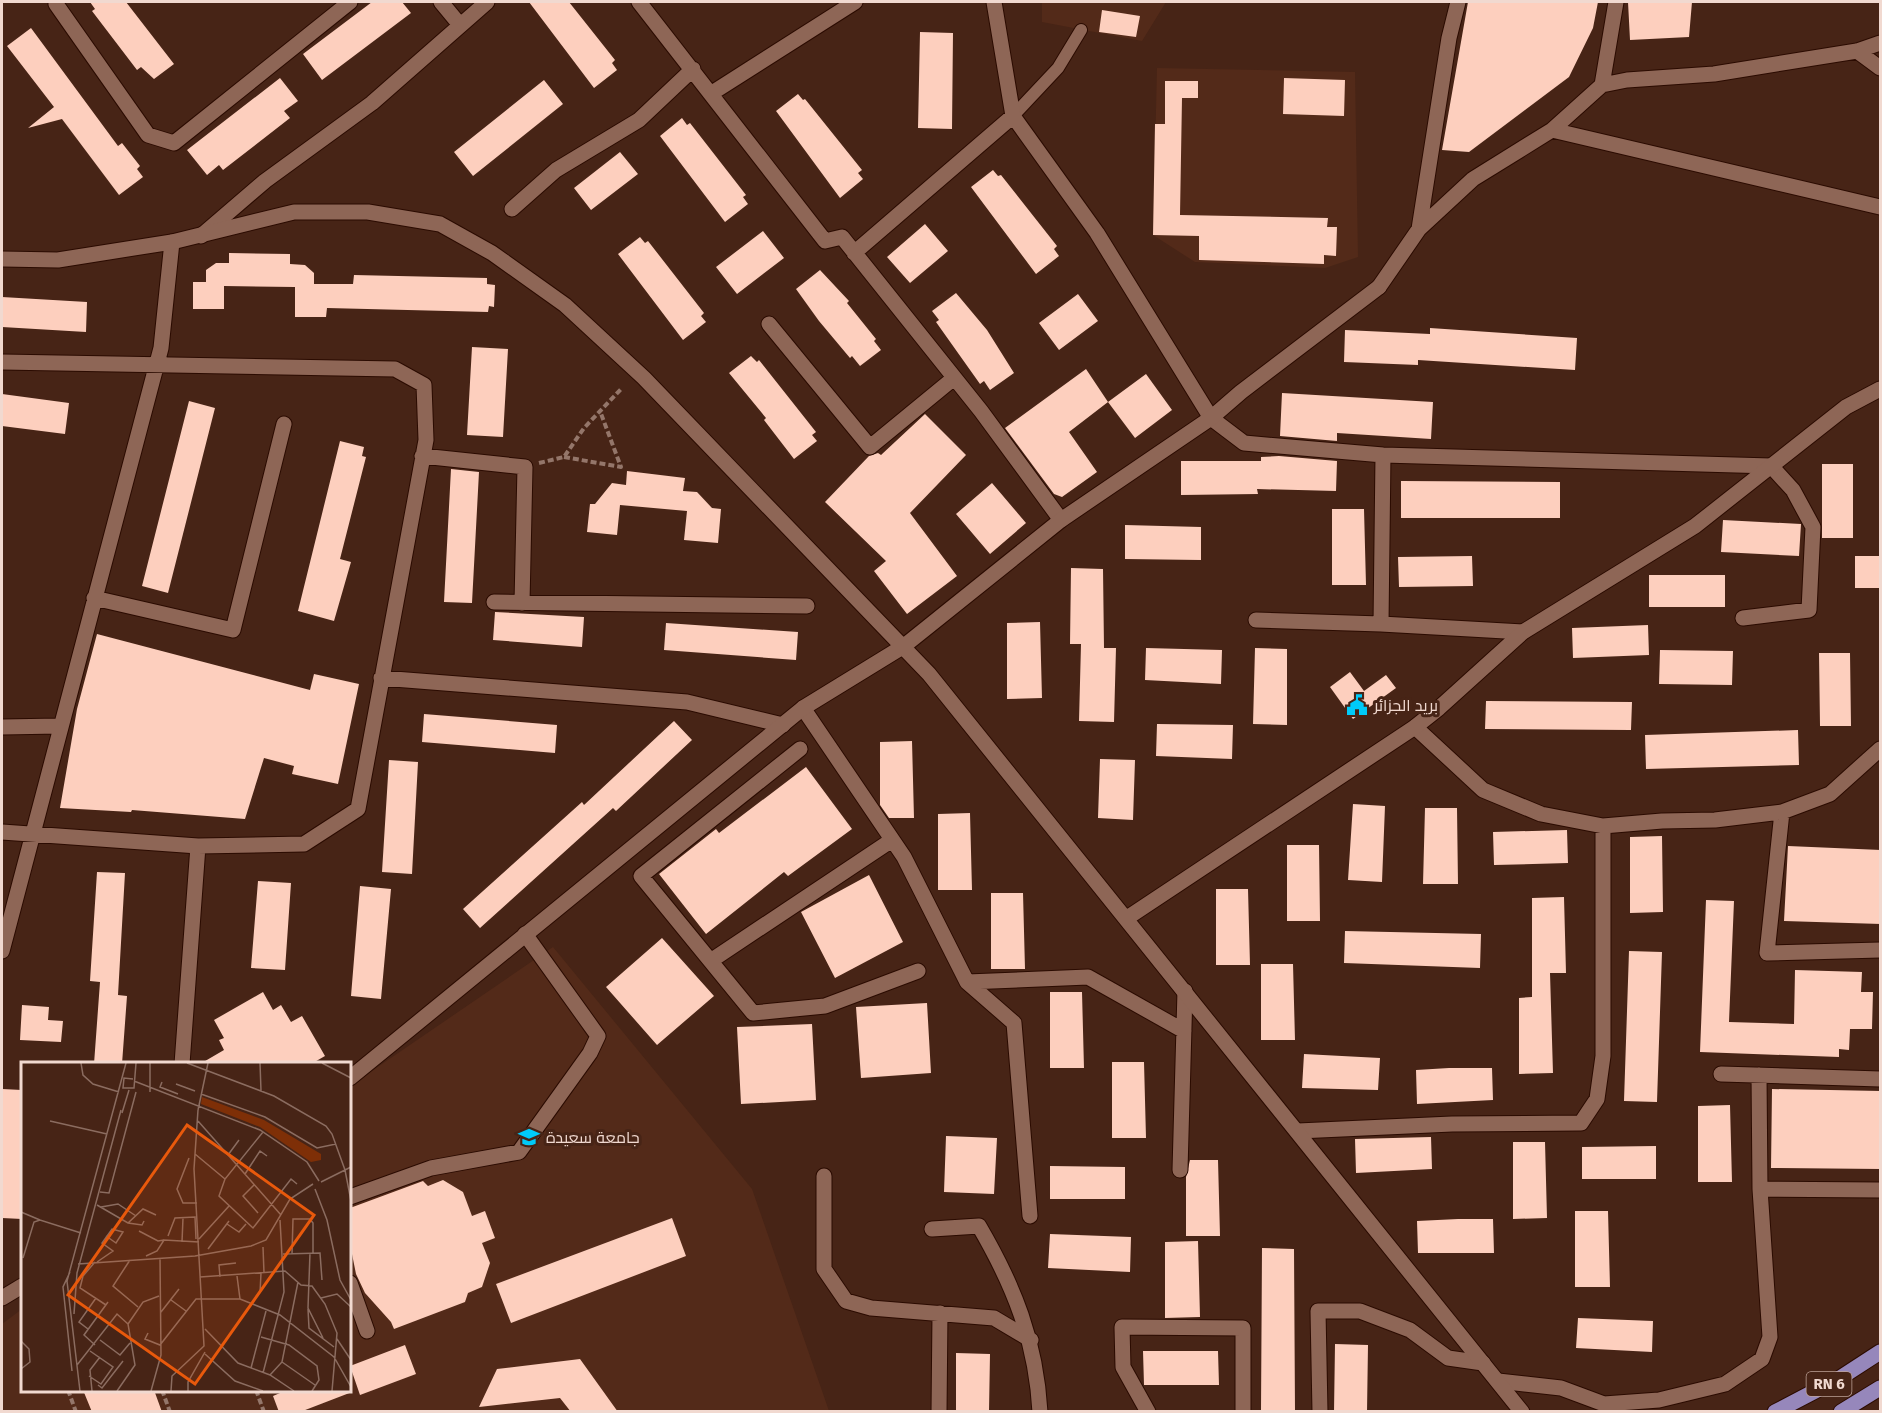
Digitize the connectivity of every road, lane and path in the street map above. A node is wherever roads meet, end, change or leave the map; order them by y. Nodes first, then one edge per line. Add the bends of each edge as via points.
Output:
1 (57, 2) edge
2 (350, 2) edge
3 (441, 2) edge
4 (487, 2) edge
5 (639, 2) edge
6 (855, 2) edge
7 (994, 2) edge
8 (1458, 2) edge
9 (1616, 2) edge
10 (460, 25) junction
11 (1081, 30) dead end
12 (1881, 42) edge
13 (1857, 51) junction
14 (1881, 68) edge
15 (693, 69) junction
16 (1602, 85) junction
17 (712, 93) junction
18 (1013, 116) junction
19 (1552, 130) junction
20 (1881, 207) edge
21 (512, 210) dead end
22 (1419, 229) junction
23 (201, 236) junction
24 (172, 242) junction
25 (854, 253) junction
26 (2, 259) edge
27 (769, 324) dead end
28 (2, 362) edge
29 (156, 366) junction
30 (954, 378) junction
31 (622, 388) dead end
32 (1881, 389) edge
33 (600, 411) junction
34 (1211, 418) junction
35 (284, 424) dead end
36 (1383, 455) junction
37 (422, 456) junction
38 (564, 458) junction
39 (1771, 466) junction
40 (525, 467) junction
41 (1060, 520) junction
42 (94, 598) junction
43 (494, 602) dead end
44 (522, 603) junction
45 (807, 606) dead end
46 (1743, 618) dead end
47 (1256, 620) dead end
48 (1381, 624) junction
49 (1523, 632) junction
50 (904, 646) junction
51 (381, 678) junction
52 (803, 708) junction
53 (783, 725) junction
54 (59, 726) junction
55 (1415, 726) junction
56 (2, 727) edge
57 (800, 749) dead end
58 (1881, 749) edge
59 (1782, 812) junction
60 (1603, 826) junction
61 (2, 832) edge
62 (31, 834) junction
63 (892, 840) junction
64 (198, 846) junction
65 (1127, 918) junction
66 (525, 934) junction
67 (1881, 950) edge
68 (2, 951) edge
69 (712, 960) junction
70 (918, 971) dead end
71 (967, 982) junction
72 (1185, 991) junction
73 (1184, 1032) junction
74 (182, 1062) edge
75 (1721, 1074) dead end
76 (1759, 1075) junction
77 (351, 1077) edge
78 (1881, 1079) edge
79 (1298, 1131) junction
80 (1180, 1170) dead end
81 (824, 1176) dead end
82 (1760, 1189) junction
83 (1881, 1190) edge
84 (351, 1197) edge
85 (1030, 1216) dead end
86 (932, 1229) dead end
87 (351, 1286) edge
88 (21, 1287) edge
89 (2, 1298) edge
90 (940, 1313) junction
91 (367, 1331) dead end
92 (1031, 1340) junction
93 (1881, 1352) edge
94 (1484, 1363) junction
95 (1498, 1381) junction
96 (1881, 1388) edge
97 (69, 1392) edge
98 (163, 1392) edge
99 (257, 1392) edge
100 (76, 1412) edge
101 (170, 1412) edge
102 (264, 1412) edge
103 (939, 1412) edge
104 (1040, 1412) edge
105 (1148, 1412) edge
106 (1244, 1412) edge
107 (1320, 1412) edge
108 (1522, 1412) edge
109 (1775, 1412) edge
110 (1841, 1412) edge

1 - 2 street via 148,135 174,143
3 - 10 street
4 - 10 street
5 - 15 street
6 - 17 street
7 - 18 street
8 - 22 street
9 - 16 street
10 - 23 street via 372,103 265,181
11 - 18 lane via 1058,68
12 - 13 street
13 - 14 street
13 - 16 street via 1714,74
15 - 17 street
15 - 21 street via 639,120 556,170
16 - 19 street
17 - 25 street via 825,241 842,237
18 - 25 street
18 - 34 street via 1097,233
19 - 20 street
19 - 22 street via 1473,179
22 - 34 street via 1379,287
23 - 24 street
23 - 50 street via 294,212 368,212 440,224 492,253 565,305 644,378
24 - 26 street via 58,260
24 - 29 street
25 - 30 street
27 - 30 street via 870,447
28 - 29 street
29 - 37 street via 395,369 424,385 426,440
29 - 42 street
30 - 41 street
31 - 33 path
32 - 39 street via 1846,407
33 - 38 path
33 - 38 path via 621,467
34 - 36 street via 1244,443
34 - 41 street
35 - 42 street via 233,630
36 - 39 street
36 - 48 street
37 - 40 street
37 - 51 street
38 - 40 path
39 - 46 street via 1793,490 1813,527 1809,610
39 - 49 street via 1695,526
40 - 44 street
41 - 50 street
42 - 54 street
43 - 44 street
44 - 45 street
47 - 48 street
48 - 49 street
49 - 55 street
50 - 52 street
50 - 65 street
51 - 53 street via 687,702
51 - 64 street via 358,809 304,843
52 - 53 street
52 - 63 street
53 - 66 street
54 - 56 street
54 - 62 street
55 - 60 street via 1483,790 1541,814
55 - 65 street
57 - 69 street via 641,876
58 - 59 street via 1830,794
59 - 60 street
59 - 67 street via 1767,953
60 - 79 street via 1603,1056 1597,1100 1581,1123
61 - 62 street
62 - 64 street
62 - 68 street
63 - 69 street
63 - 71 street
64 - 74 street
65 - 72 street
66 - 77 street
66 - 84 street via 598,1036 590,1053 519,1152 431,1168
69 - 70 street via 753,1013 825,1006
71 - 73 street via 1088,977
71 - 85 street via 1014,1023
72 - 73 street
72 - 79 street
73 - 80 street
75 - 76 street
76 - 78 street
76 - 82 street
79 - 94 street
81 - 90 street via 824,1269 846,1301 871,1308
82 - 83 street
82 - 95 street via 1770,1337 1762,1359 1725,1384 1659,1400 1604,1404 1561,1388
86 - 92 street via 979,1226 1006,1273
87 - 91 street
88 - 89 street
90 - 92 street via 994,1318
90 - 103 street
92 - 104 street
93 - 109 main road, RN 6
94 - 95 street
94 - 107 street via 1448,1359 1410,1330 1360,1311 1318,1311
95 - 108 street
96 - 110 main road, RN 6
97 - 100 path
98 - 101 path
99 - 102 path
105 - 106 street via 1123,1367 1122,1327 1243,1328

